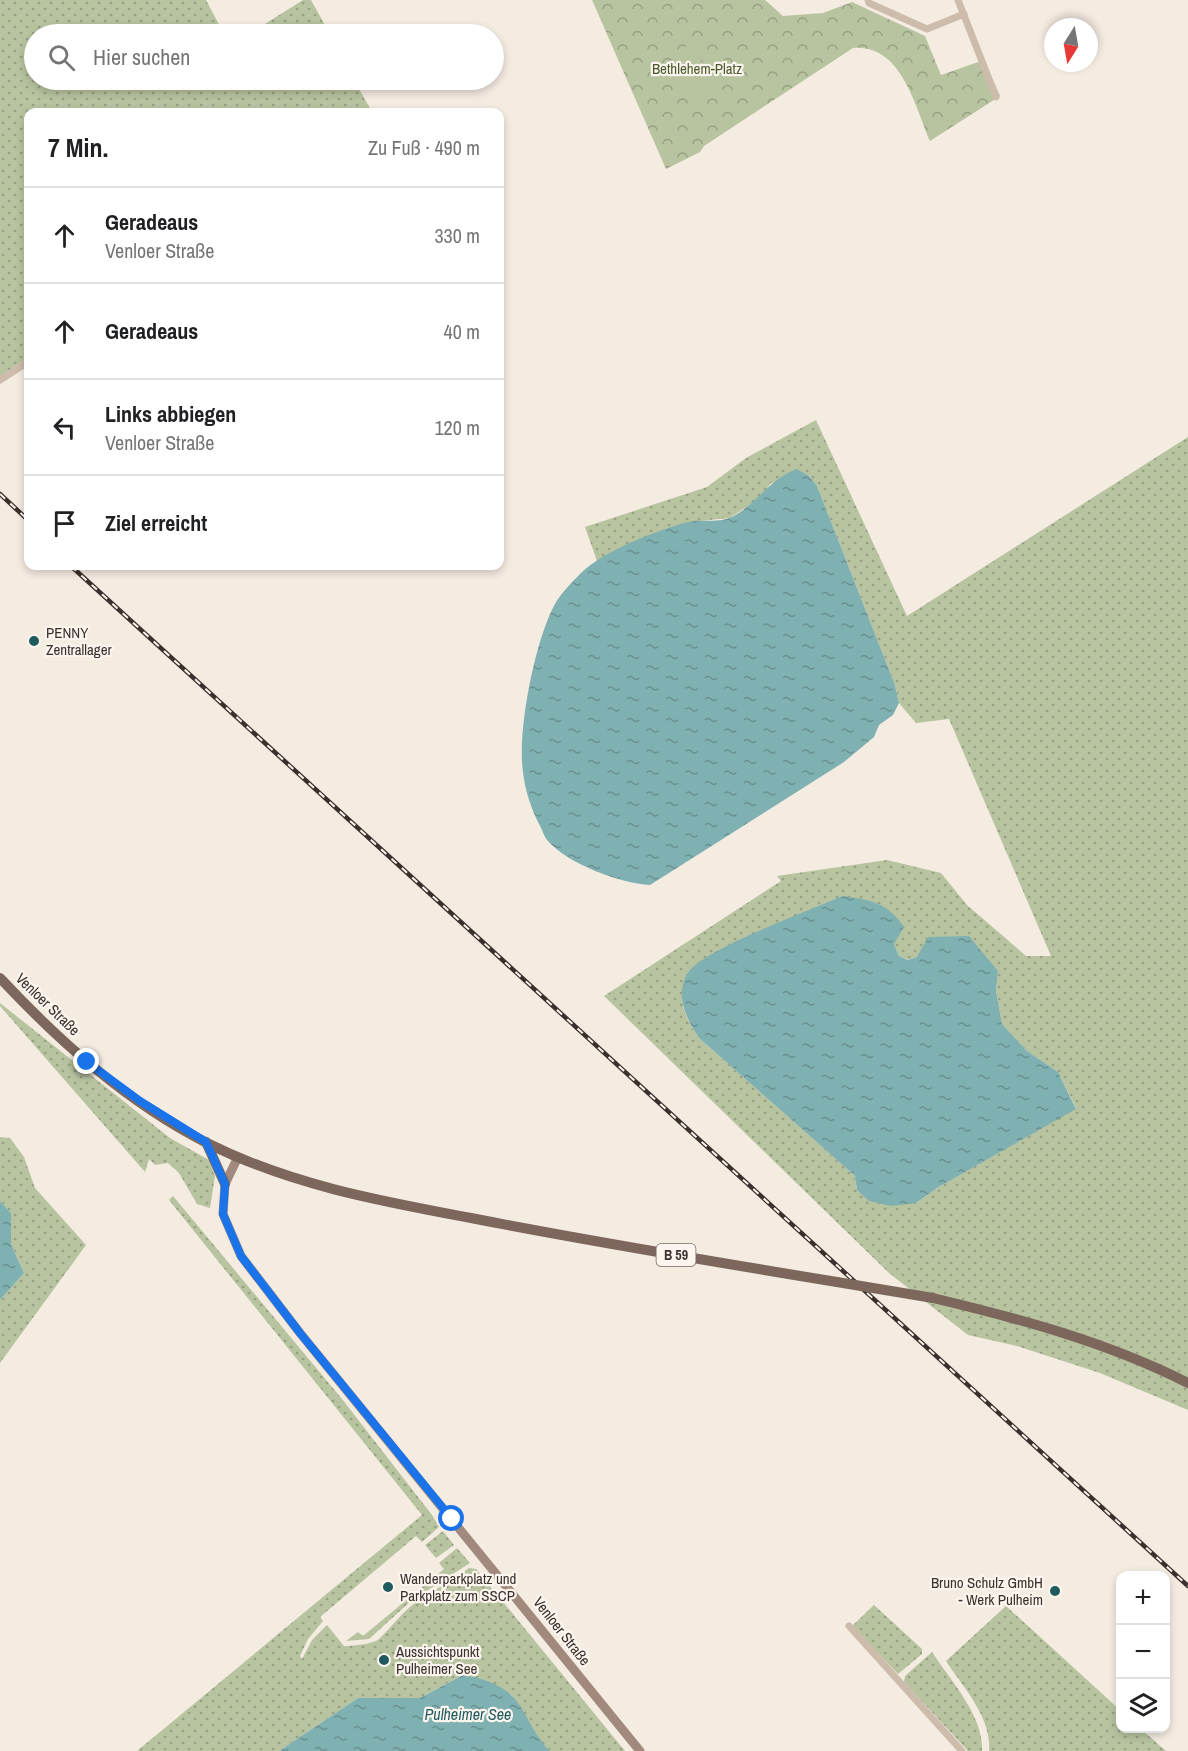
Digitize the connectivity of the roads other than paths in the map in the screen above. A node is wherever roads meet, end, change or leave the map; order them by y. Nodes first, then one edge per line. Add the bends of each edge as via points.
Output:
1 (868, 0) edge
2 (958, 0) edge
3 (964, 14) junction
4 (996, 97) dead end
5 (24, 365) edge
6 (0, 380) edge
7 (0, 978) edge
8 (206, 1142) junction
9 (238, 1157) junction
10 (225, 1184) junction
11 (1188, 1383) edge
12 (849, 1626) dead end
13 (640, 1751) edge
14 (962, 1751) edge

1 - 3 street via 927,29
2 - 3 street
3 - 4 street
5 - 6 street
7 - 8 main road, Venloer Straße / B 59 via 87,1062
8 - 9 main road, Venloer Straße / B 59
8 - 10 main road
9 - 10 main road, Venloer Straße
9 - 11 main road, B 59, bridge via 282,1175 354,1196 933,1298 1089,1340
10 - 13 main road, Venloer Straße via 223,1214 234,1244 255,1277
12 - 14 street

